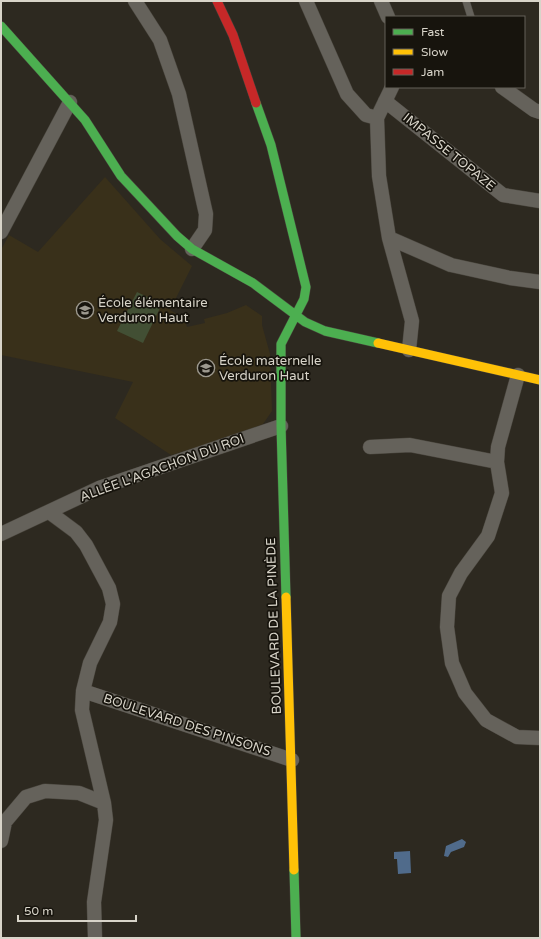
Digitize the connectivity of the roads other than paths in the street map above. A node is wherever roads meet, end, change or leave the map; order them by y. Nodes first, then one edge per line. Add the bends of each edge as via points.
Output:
1 (135, 1) edge
2 (217, 1) edge
3 (306, 1) edge
4 (380, 1) edge
5 (466, 1) edge
6 (388, 16) edge
7 (471, 16) edge
8 (1, 26) edge
9 (392, 88) edge
10 (503, 88) edge
11 (385, 101) junction
12 (70, 102) junction
13 (540, 112) edge
14 (377, 118) junction
15 (540, 201) edge
16 (1, 232) edge
17 (389, 238) junction
18 (192, 249) junction
19 (540, 282) edge
20 (296, 316) junction
21 (409, 350) junction
22 (518, 375) junction
23 (540, 380) edge
24 (281, 426) junction
25 (370, 448) dead end
26 (497, 462) junction
27 (49, 512) junction
28 (1, 534) edge
29 (83, 690) junction
30 (540, 738) edge
31 (292, 760) junction
32 (104, 803) junction
33 (1, 840) edge
34 (95, 938) edge
35 (296, 938) edge

1 - 18 street via 160,40 179,94 206,214 205,230
2 - 20 street, BOULEVARD DE LA PINÈDE via 233,35 271,144 306,287
3 - 14 street via 347,94 366,115
4 - 6 street
5 - 7 lane
8 - 12 street
9 - 11 street
10 - 13 street
11 - 14 street
11 - 15 street, IMPASSE TOPAZE via 503,195
12 - 16 street
12 - 18 street via 85,120 121,176 156,215
14 - 17 street via 379,176
17 - 19 street via 451,265
17 - 21 street via 412,321
18 - 20 street via 253,283
20 - 21 street via 325,331
20 - 24 street, BOULEVARD DE LA PINÈDE via 281,344
21 - 22 street
22 - 23 street
22 - 26 street via 498,447
24 - 27 street, ALLÉE L'AGACHON DU ROI via 99,488
24 - 31 street, BOULEVARD DE LA PINÈDE
25 - 26 street via 410,445
26 - 30 street via 502,493 488,536 461,573 449,596 447,627 452,663 465,693 486,720 517,737
27 - 28 street, ALLÉE L'AGACHON DU ROI
27 - 29 street via 76,532 86,545 109,588 113,604 110,622 90,663
29 - 31 street, BOULEVARD DES PINSONS
29 - 32 street via 82,710
31 - 35 street, BOULEVARD DE LA PINÈDE
32 - 33 street via 79,793 45,791 26,797 5,822
32 - 34 street via 106,820 94,902

